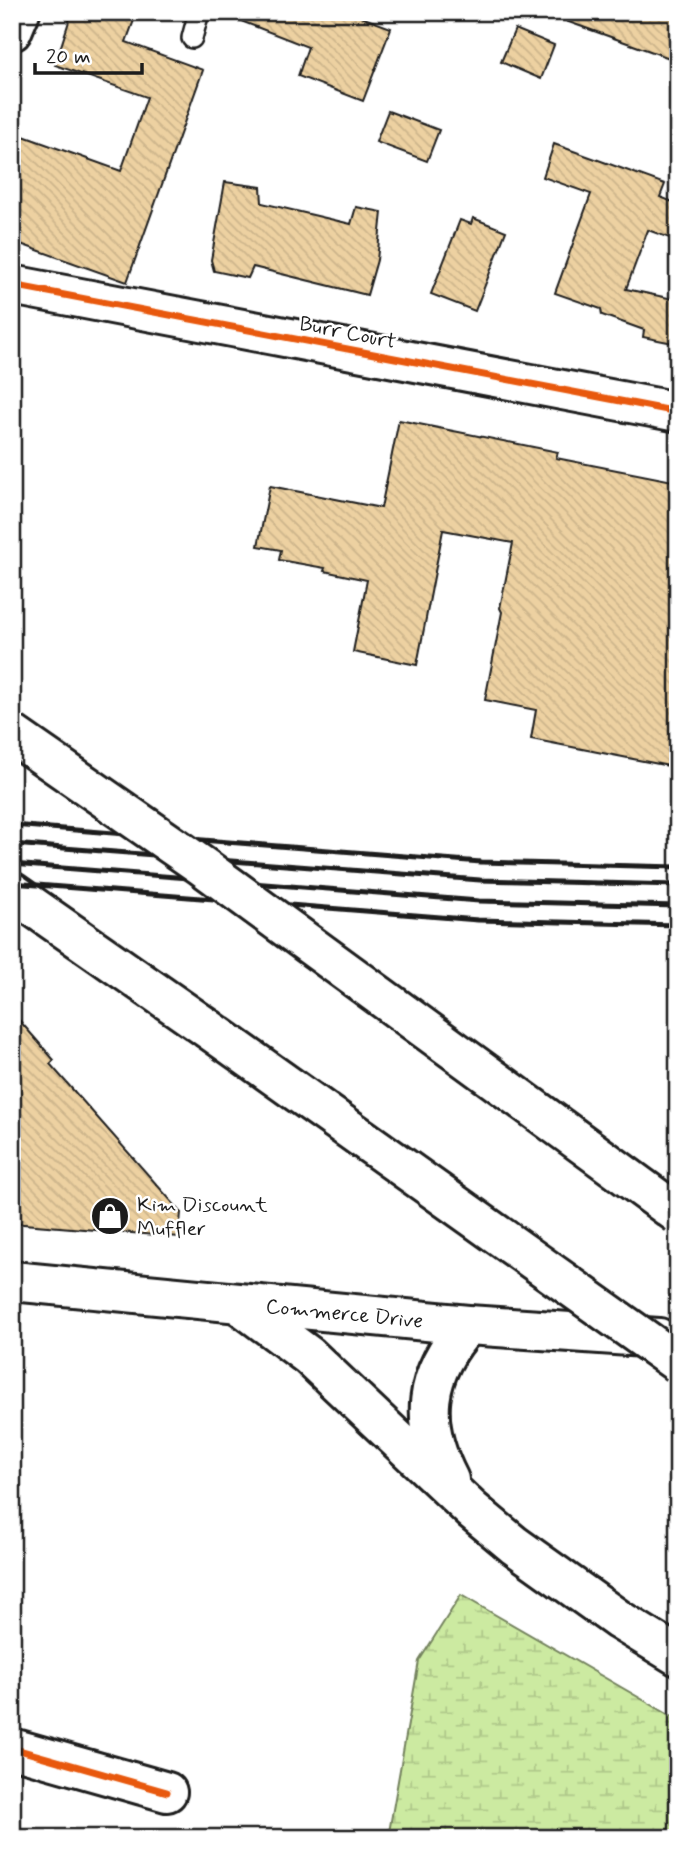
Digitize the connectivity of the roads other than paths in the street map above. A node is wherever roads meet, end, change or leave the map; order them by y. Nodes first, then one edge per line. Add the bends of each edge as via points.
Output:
1 (20, 12) edge
2 (200, 12) edge
3 (12, 31) edge
4 (192, 38) dead end
5 (12, 285) edge
6 (678, 412) edge
7 (12, 734) edge
8 (12, 892) edge
9 (678, 1213) edge
10 (12, 1281) edge
11 (239, 1304) junction
12 (468, 1325) junction
13 (678, 1339) edge
14 (678, 1363) edge
15 (472, 1510) junction
16 (678, 1656) edge
17 (12, 1748) edge
18 (167, 1792) dead end

1 - 3 main road
2 - 4 lane
5 - 6 main road, Burr Court
7 - 9 main road, bridge via 202,866
8 - 14 main road, bridge
10 - 11 main road, Commerce Drive
11 - 12 main road, Commerce Drive
11 - 15 main road via 340,1383
12 - 13 main road, Commerce Drive
12 - 15 main road via 440,1364 430,1413 439,1460
15 - 16 main road via 566,1584
17 - 18 main road

